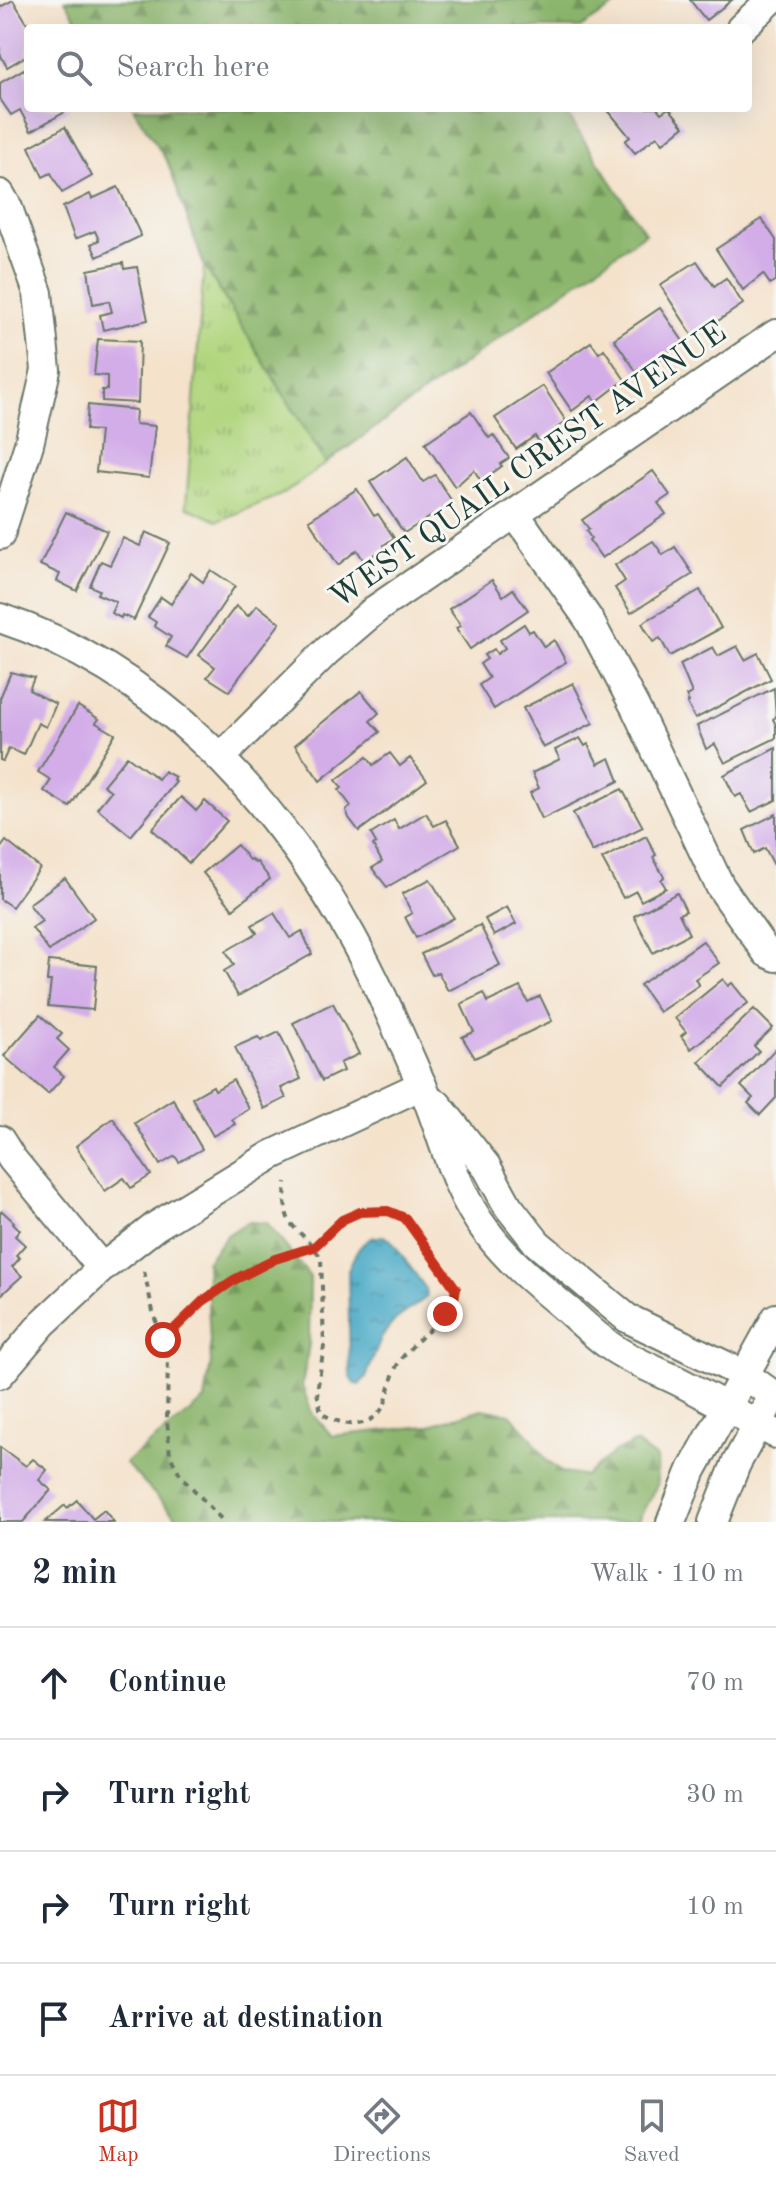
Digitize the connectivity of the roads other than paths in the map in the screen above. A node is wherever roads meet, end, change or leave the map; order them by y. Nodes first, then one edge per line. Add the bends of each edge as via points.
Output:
1 (771, 0) edge
2 (745, 24) edge
3 (0, 194) edge
4 (776, 334) edge
5 (516, 515) junction
6 (0, 535) edge
7 (0, 618) edge
8 (221, 757) junction
9 (776, 957) edge
10 (422, 1085) junction
11 (0, 1140) edge
12 (102, 1268) junction
13 (776, 1318) edge
14 (0, 1374) edge
15 (745, 1375) junction
16 (775, 1395) edge
17 (728, 1406) junction
18 (767, 1429) edge
19 (671, 1522) edge
20 (713, 1522) edge

1 - 2 street
3 - 6 street via 38,293 46,370
4 - 5 street, WEST QUAIL CREST AVENUE
5 - 8 street, WEST QUAIL CREST AVENUE via 376,609
5 - 9 street via 589,620 720,886 767,953
7 - 8 street via 95,659
8 - 10 street via 301,854 352,936
10 - 12 street via 272,1155 156,1226
10 - 15 street via 486,1166 537,1243 627,1318
10 - 17 street via 457,1184 513,1264 611,1347
11 - 12 street
12 - 14 street via 43,1323
13 - 15 street
15 - 16 street
15 - 17 street
16 - 18 street
17 - 18 street
17 - 19 street via 692,1470
18 - 20 street via 736,1464

